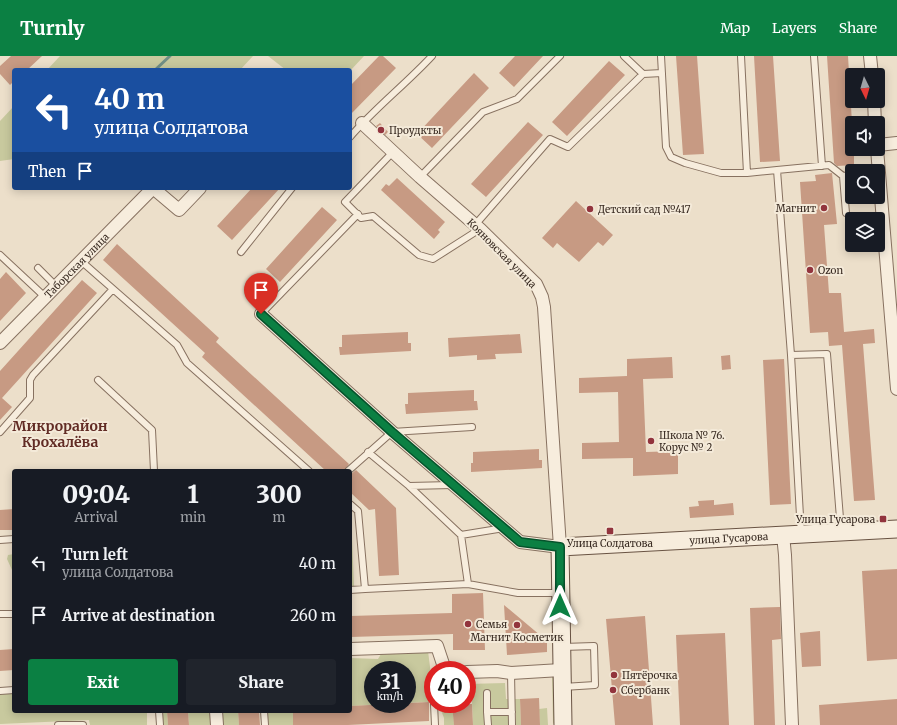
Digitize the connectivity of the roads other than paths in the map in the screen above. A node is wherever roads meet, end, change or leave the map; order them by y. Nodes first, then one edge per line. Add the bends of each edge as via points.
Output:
1 (432, 56) edge
2 (560, 56) edge
3 (624, 56) edge
4 (661, 56) edge
5 (741, 56) edge
6 (814, 56) edge
7 (870, 56) edge
8 (871, 68) edge
9 (662, 73) junction
10 (643, 74) junction
11 (362, 124) junction
12 (352, 135) edge
13 (897, 143) edge
14 (885, 144) edge
15 (393, 152) junction
16 (822, 166) junction
17 (777, 170) junction
18 (747, 173) junction
19 (843, 176) joint
20 (420, 177) junction
21 (151, 190) edge
22 (155, 190) edge
23 (198, 190) edge
24 (290, 190) edge
25 (881, 204) edge
26 (846, 212) edge
27 (358, 214) junction
28 (477, 227) junction
29 (241, 252) dead end
30 (2, 259) edge
31 (81, 262) junction
32 (38, 268) dead end
33 (56, 286) junction
34 (113, 289) junction
35 (46, 297) junction
36 (261, 314) joint
37 (0, 343) edge
38 (895, 346) edge
39 (791, 355) junction
40 (98, 380) dead end
41 (897, 389) edge
42 (472, 428) dead end
43 (0, 432) edge
44 (392, 432) junction
45 (368, 452) junction
46 (154, 469) edge
47 (307, 469) edge
48 (350, 469) edge
49 (455, 485) junction
50 (409, 486) junction
51 (352, 506) edge
52 (504, 528) junction
53 (897, 530) edge
54 (841, 532) junction
55 (461, 535) junction
56 (801, 535) junction
57 (783, 536) junction
58 (12, 539) edge
59 (0, 540) edge
60 (560, 547) junction
61 (468, 584) junction
62 (365, 589) junction
63 (352, 590) edge
64 (560, 592) junction
65 (0, 614) edge
66 (12, 614) edge
67 (561, 648) junction
68 (352, 649) edge
69 (442, 661) edge
70 (476, 672) edge
71 (511, 673) junction
72 (561, 679) junction
73 (12, 690) edge
74 (0, 691) edge
75 (487, 693) dead end
76 (488, 712) junction
77 (512, 712) junction
78 (159, 713) edge
79 (216, 713) edge
80 (264, 713) edge
81 (434, 713) edge
82 (58, 725) edge
83 (83, 725) edge
84 (160, 725) edge
85 (217, 725) edge
86 (265, 725) edge
87 (435, 725) edge
88 (488, 725) edge
89 (512, 725) edge
90 (563, 725) edge
91 (792, 725) edge

1 - 11 lane
2 - 20 lane via 517,99 483,112
3 - 10 lane
4 - 9 lane
5 - 18 lane
6 - 16 lane
7 - 8 street
9 - 10 lane
9 - 18 lane via 666,147 671,157 721,173
10 - 28 lane via 568,147 550,138
11 - 12 lane
11 - 15 street, Кояновская улица
13 - 14 street
15 - 20 street, Кояновская улица
15 - 27 lane via 345,202
16 - 17 lane
16 - 19 lane via 829,165
17 - 18 lane
17 - 39 lane
19 - 26 lane
20 - 28 street, Кояновская улица
21 - 31 street, Таборская улица
22 - 23 street, Таборская улица via 179,210
24 - 29 lane
25 - 38 street
27 - 28 lane via 362,218 372,216 419,255 433,258
27 - 36 lane
28 - 60 street, Кояновская улица via 536,284 542,297
30 - 35 lane
31 - 33 street, Таборская улица
31 - 34 lane
32 - 33 lane
33 - 35 street, Таборская улица
34 - 43 lane via 33,375 30,380 30,398
34 - 47 lane via 177,345 187,363
35 - 37 street, Таборская улица
36 - 44 street
38 - 41 street
39 - 54 lane via 827,354
39 - 56 lane
40 - 46 lane via 152,430
42 - 44 lane
44 - 45 lane
44 - 49 street
45 - 48 lane
45 - 50 lane
49 - 50 lane
49 - 52 street
50 - 55 lane
51 - 62 lane via 358,511
52 - 55 lane
52 - 60 street via 520,542
53 - 54 street, улица Гусарова
54 - 56 street, улица Гусарова
55 - 61 lane
56 - 57 street, улица Гусарова
57 - 60 street, улица Гусарова
57 - 91 street
58 - 59 lane
60 - 64 street
61 - 62 lane
61 - 64 lane via 518,593
62 - 63 lane
64 - 67 street
65 - 66 lane
67 - 72 street
67 - 72 lane via 594,646 594,685
68 - 69 street via 437,646
70 - 71 street
71 - 72 street
71 - 77 lane
72 - 90 street
73 - 74 lane
75 - 76 lane
76 - 77 lane
76 - 88 lane
77 - 89 lane
78 - 84 lane
79 - 85 street
80 - 86 lane
81 - 87 lane
82 - 83 lane

